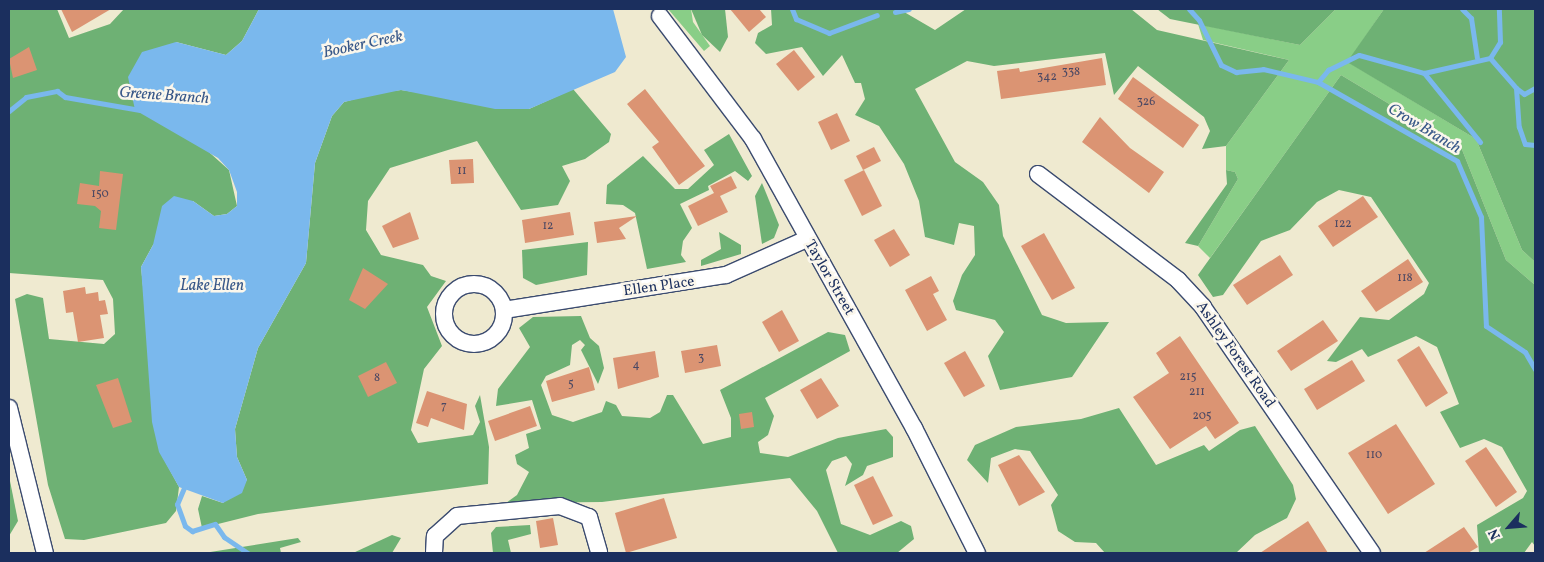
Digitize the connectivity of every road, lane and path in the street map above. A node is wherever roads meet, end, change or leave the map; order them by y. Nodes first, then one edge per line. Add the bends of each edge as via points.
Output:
1 (660, 16) dead end
2 (1038, 174) dead end
3 (807, 239) junction
4 (504, 310) dead end
5 (9, 408) edge
6 (45, 553) edge
7 (434, 553) edge
8 (599, 553) edge
9 (977, 553) edge
10 (1372, 553) edge

1 - 3 street, Taylor Street via 734,109
2 - 10 street, Ashley Forest Road via 1178,280 1204,307
3 - 4 street, Ellen Place via 726,275
3 - 9 street, Taylor Street via 914,428
5 - 6 street
7 - 8 street via 435,536 457,516 560,506 589,517

